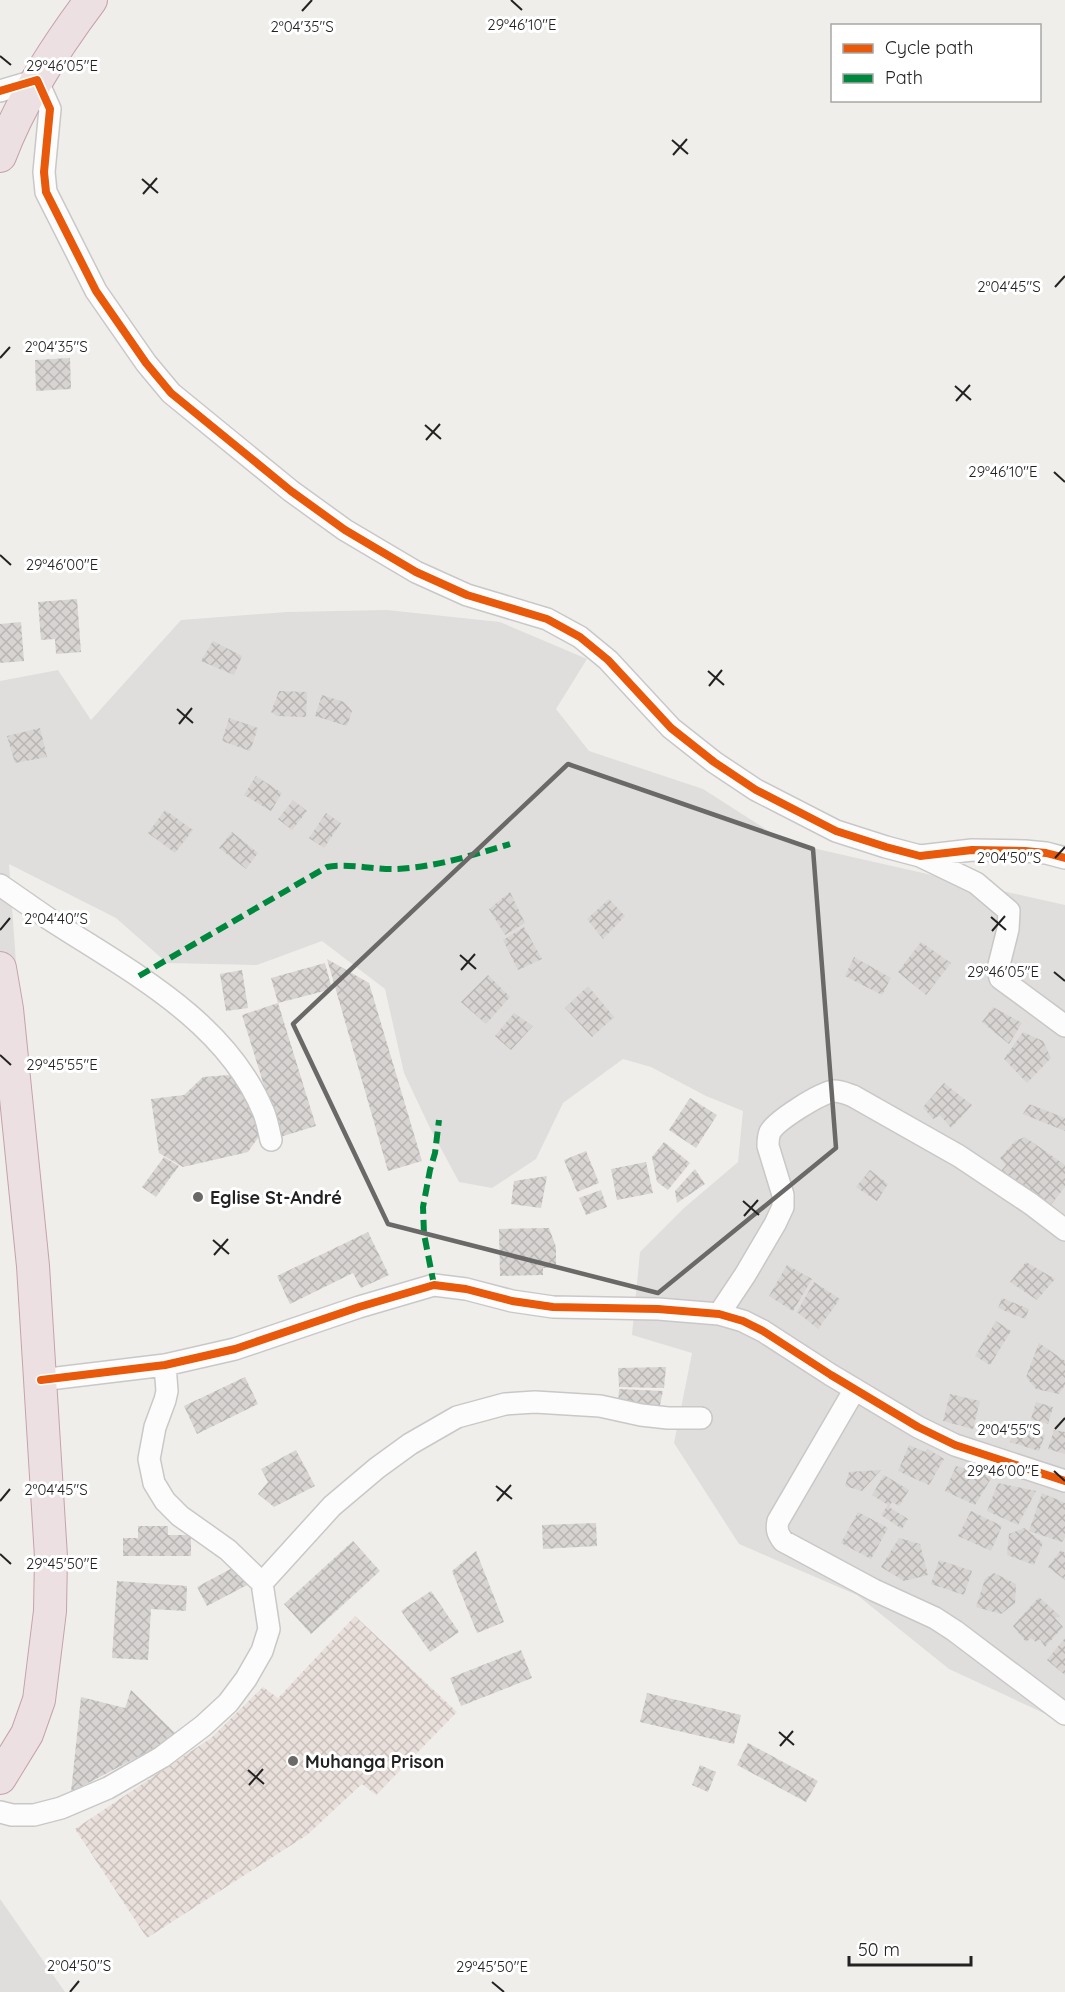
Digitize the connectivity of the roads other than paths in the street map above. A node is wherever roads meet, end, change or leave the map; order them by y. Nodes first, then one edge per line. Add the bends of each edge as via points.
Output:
1 (91, 0) edge
2 (36, 80) junction
3 (0, 91) edge
4 (0, 156) edge
5 (920, 856) junction
6 (1065, 858) edge
7 (0, 885) edge
8 (0, 968) edge
9 (1065, 1026) edge
10 (271, 1140) dead end
11 (1062, 1222) edge
12 (719, 1314) junction
13 (165, 1365) junction
14 (41, 1380) junction
15 (855, 1389) junction
16 (701, 1418) dead end
17 (1065, 1481) edge
18 (262, 1583) junction
19 (1065, 1714) edge
20 (0, 1778) edge
21 (0, 1812) edge

1 - 2 highway
2 - 3 street
2 - 4 highway
2 - 5 street via 50,108 46,192 96,291 171,393 345,530 416,572 467,595 547,619 580,637 608,660 671,728 756,790 837,831
5 - 6 street via 972,850 1025,851
5 - 9 street via 976,883 1009,911 998,969 1000,978
7 - 10 street via 123,965 196,1020 242,1071 264,1114
8 - 14 highway via 16,1091
11 - 12 street via 959,1156 853,1096 831,1092 779,1122 770,1132 768,1146 783,1207
12 - 13 street via 553,1307 434,1285 235,1348
12 - 15 street via 764,1330
13 - 14 street
13 - 18 street via 167,1391 149,1460 154,1483 180,1516 228,1550
14 - 20 highway via 51,1557 45,1662 39,1700 27,1734
15 - 17 street via 955,1445
15 - 19 street via 778,1521 778,1535 874,1590 935,1618
16 - 18 street via 668,1419 600,1406 535,1402 505,1404 457,1417 410,1444 332,1506
18 - 21 street via 269,1629 262,1651 228,1703 203,1726 162,1757 108,1788 61,1808 34,1815

